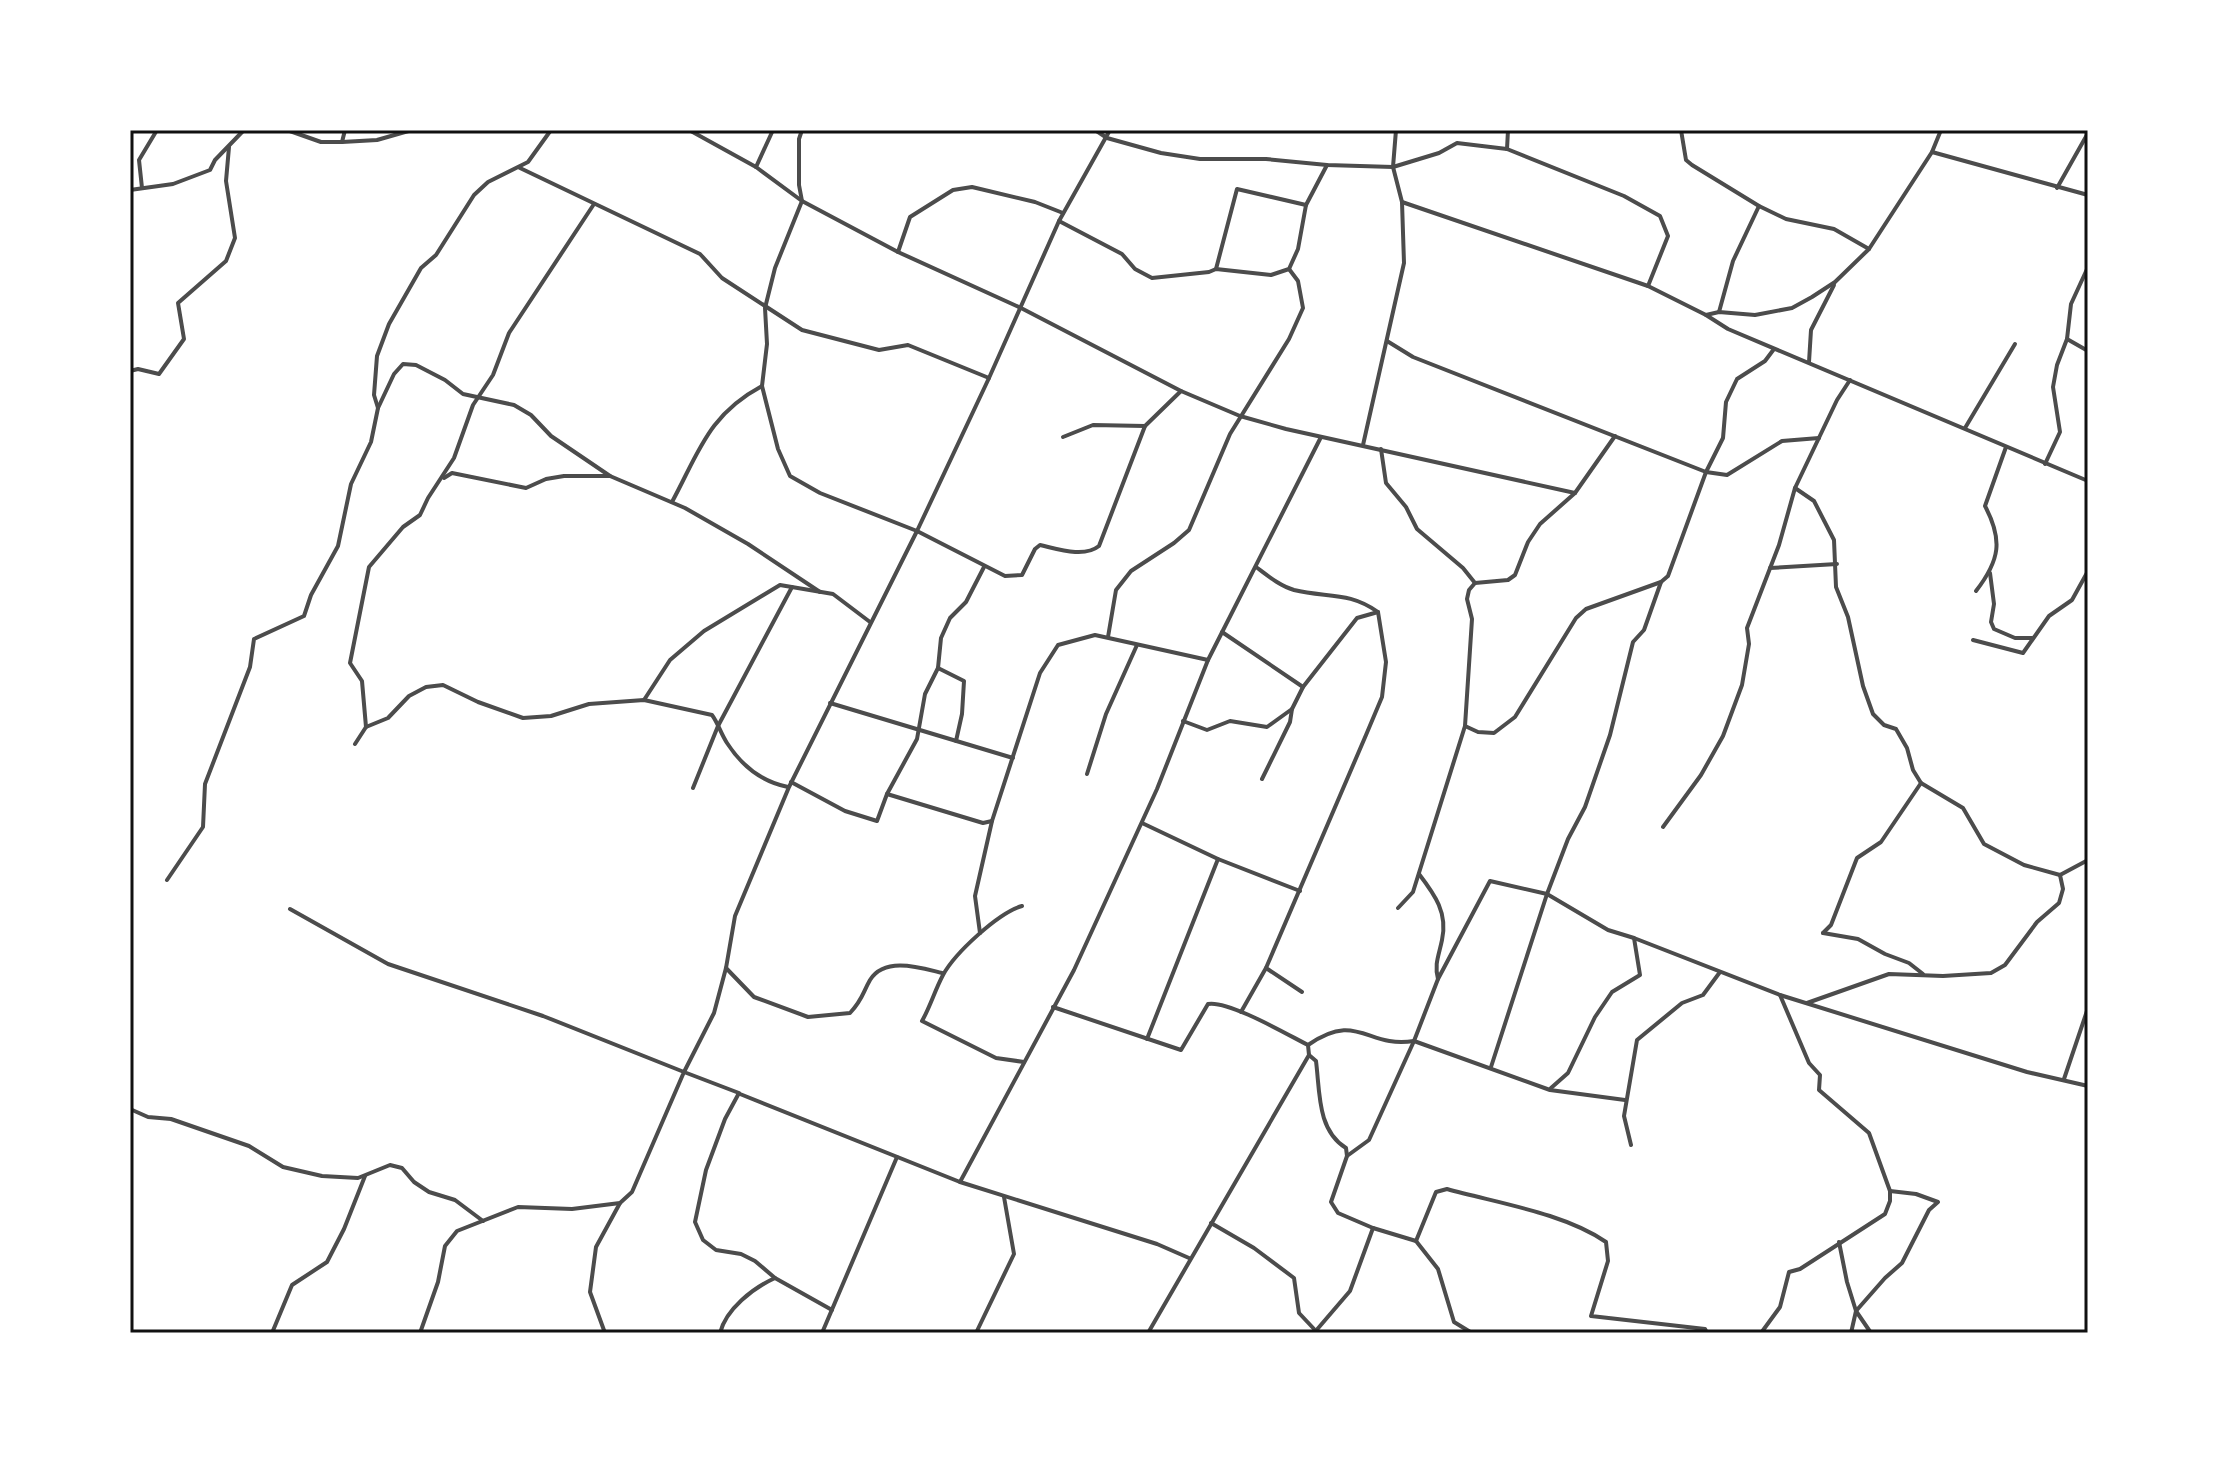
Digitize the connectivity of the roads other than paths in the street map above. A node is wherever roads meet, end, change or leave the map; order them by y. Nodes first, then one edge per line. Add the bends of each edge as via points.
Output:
1 (157, 130) edge
2 (244, 130) edge
3 (287, 130) edge
4 (345, 130) edge
5 (412, 130) edge
6 (551, 130) edge
7 (689, 130) edge
8 (773, 130) edge
9 (802, 130) edge
10 (1095, 130) edge
11 (1110, 130) edge
12 (1396, 130) edge
13 (1508, 130) edge
14 (1681, 130) edge
15 (1941, 130) edge
16 (2088, 133) edge
17 (1107, 138) junction
18 (342, 142) junction
19 (229, 147) junction
20 (1507, 149) junction
21 (1932, 152) junction
22 (1327, 165) junction
23 (756, 167) junction
24 (1393, 167) junction
25 (520, 168) junction
26 (142, 188) junction
27 (2057, 188) junction
28 (130, 190) edge
29 (2088, 195) edge
30 (802, 201) junction
31 (1402, 202) junction
32 (594, 204) junction
33 (1306, 205) junction
34 (1759, 206) junction
35 (1063, 213) junction
36 (1059, 221) junction
37 (1869, 249) junction
38 (898, 252) junction
39 (2088, 267) edge
40 (1216, 269) junction
41 (1289, 269) junction
42 (1835, 282) junction
43 (1648, 286) junction
44 (765, 308) junction
45 (1021, 308) junction
46 (1719, 312) junction
47 (1706, 315) junction
48 (2067, 339) junction
49 (1387, 341) junction
50 (2015, 344) dead end
51 (1774, 349) junction
52 (2088, 351) edge
53 (1809, 363) junction
54 (130, 371) edge
55 (989, 378) junction
56 (1850, 380) junction
57 (762, 386) junction
58 (1181, 391) junction
59 (478, 397) junction
60 (378, 408) junction
61 (1240, 416) junction
62 (1145, 426) junction
63 (1964, 429) junction
64 (1615, 436) junction
65 (1063, 437) dead end
66 (1321, 437) junction
67 (1819, 438) junction
68 (1363, 445) junction
69 (2006, 447) junction
70 (1381, 449) junction
71 (2045, 464) junction
72 (1706, 472) junction
73 (610, 476) junction
74 (442, 479) junction
75 (2088, 481) edge
76 (1795, 488) junction
77 (1575, 493) junction
78 (672, 502) junction
79 (917, 531) junction
80 (1837, 564) junction
81 (984, 567) junction
82 (1256, 567) junction
83 (1770, 568) junction
84 (1990, 570) junction
85 (2088, 571) edge
86 (1661, 582) junction
87 (1475, 583) junction
88 (792, 587) junction
89 (1976, 591) dead end
90 (820, 592) junction
91 (1378, 612) junction
92 (871, 622) junction
93 (1222, 632) junction
94 (1108, 637) junction
95 (2032, 638) junction
96 (1973, 640) dead end
97 (1137, 645) junction
98 (1208, 660) junction
99 (938, 668) junction
100 (1303, 687) junction
101 (644, 700) junction
102 (830, 703) junction
103 (1292, 709) junction
104 (1183, 721) junction
105 (718, 726) junction
106 (1465, 726) junction
107 (366, 727) junction
108 (919, 730) junction
109 (956, 741) junction
110 (355, 744) dead end
111 (1013, 758) junction
112 (1087, 774) dead end
113 (1262, 779) dead end
114 (1921, 783) junction
115 (790, 784) junction
116 (693, 788) dead end
117 (887, 794) junction
118 (992, 821) junction
119 (1142, 823) junction
120 (1663, 827) dead end
121 (1218, 859) junction
122 (2088, 860) edge
123 (1419, 874) junction
124 (2060, 875) junction
125 (167, 880) dead end
126 (1300, 891) junction
127 (1547, 894) junction
128 (1022, 906) dead end
129 (1398, 908) dead end
130 (290, 909) dead end
131 (980, 933) junction
132 (1634, 938) junction
133 (726, 968) junction
134 (1266, 968) junction
135 (1720, 972) junction
136 (943, 974) junction
137 (1923, 974) junction
138 (1438, 979) junction
139 (1302, 992) dead end
140 (1780, 995) junction
141 (1807, 1003) junction
142 (1053, 1007) junction
143 (2088, 1008) edge
144 (1241, 1012) junction
145 (1147, 1039) junction
146 (1414, 1041) junction
147 (1308, 1045) junction
148 (1309, 1055) junction
149 (1024, 1062) junction
150 (1491, 1067) junction
151 (684, 1072) junction
152 (2064, 1079) junction
153 (2088, 1086) edge
154 (1550, 1090) junction
155 (739, 1093) junction
156 (1625, 1100) junction
157 (130, 1109) edge
158 (1631, 1145) dead end
159 (1347, 1156) junction
160 (897, 1157) junction
161 (365, 1176) junction
162 (960, 1182) junction
163 (1890, 1191) junction
164 (1003, 1196) junction
165 (620, 1203) junction
166 (483, 1221) junction
167 (1211, 1223) junction
168 (1373, 1228) junction
169 (1416, 1241) junction
170 (1839, 1242) junction
171 (1190, 1258) junction
172 (775, 1278) junction
173 (832, 1310) junction
174 (1856, 1311) junction
175 (1315, 1331) edge
176 (272, 1333) edge
177 (420, 1333) edge
178 (605, 1333) edge
179 (720, 1333) edge
180 (822, 1333) edge
181 (976, 1333) edge
182 (1148, 1333) edge
183 (1472, 1333) edge
184 (1707, 1333) edge
185 (1761, 1333) edge
186 (1851, 1333) edge
187 (1871, 1333) edge

1 - 26 street via 139,160
2 - 19 street
3 - 18 street via 321,142
4 - 18 street
5 - 18 street
6 - 25 street
7 - 23 street
8 - 23 street
9 - 30 street
10 - 17 street
11 - 17 street
12 - 24 street
13 - 20 street
14 - 34 street via 1686,160
15 - 21 street
16 - 27 street
17 - 22 street via 1200,159
17 - 35 street
19 - 26 street via 210,170 173,184
19 - 54 street via 226,181 235,238 226,261 178,303 184,339 159,374
20 - 24 street via 1457,143
20 - 43 street via 1660,216 1668,236
21 - 27 street
21 - 37 street
22 - 24 street
22 - 33 street
23 - 30 street
24 - 31 street
25 - 32 street
25 - 60 street via 488,182 474,195 436,255 421,268 377,356
26 - 28 street
27 - 29 street
30 - 38 street
30 - 44 street
31 - 43 street
31 - 49 street via 1404,263
32 - 44 street via 700,254 722,278
32 - 59 street via 509,333
33 - 40 street via 1237,189
33 - 41 street
34 - 37 street via 1786,219 1834,229
34 - 46 street via 1733,261
35 - 36 street
35 - 38 street via 972,187 953,190 910,217
36 - 40 street via 1122,254 1152,278
36 - 45 street
37 - 42 street
38 - 45 street
39 - 48 street via 2071,304
40 - 41 street via 1271,275
41 - 61 street via 1298,281 1303,308
42 - 46 street via 1792,308 1755,315
42 - 53 street via 1811,330
43 - 47 street
44 - 55 street via 802,330 879,350 908,345
44 - 57 street
45 - 55 street
45 - 58 street
46 - 47 street
47 - 51 street
48 - 52 street
48 - 71 street via 2053,387 2060,432
49 - 64 street via 1413,357
49 - 68 street
50 - 63 street
51 - 53 street
51 - 72 street via 1737,379 1726,402 1723,438
53 - 56 street
55 - 79 street
56 - 63 street
56 - 67 street
57 - 78 street via 738,399 706,435
57 - 79 street via 790,476
58 - 61 street
58 - 62 street
59 - 60 street via 463,394 416,365 403,364
59 - 73 street via 514,405 531,415 551,436
59 - 74 street
60 - 125 street via 371,442 351,484 338,546 304,616 254,639 250,667 205,784 203,827
61 - 66 street
61 - 94 street via 1189,530 1131,571 1116,590
62 - 65 street via 1093,425
62 - 81 street via 1099,546 1076,552 1040,545 1017,577
63 - 69 street
64 - 72 street
64 - 77 street
66 - 68 street
66 - 82 street
67 - 72 street via 1782,441 1727,475
67 - 76 street
68 - 70 street
69 - 71 street
69 - 84 street via 1985,506 1998,542
70 - 77 street
70 - 87 street via 1386,483 1417,529
71 - 75 street
72 - 86 street via 1668,576
73 - 74 street via 564,476 526,488 452,473
73 - 78 street
74 - 107 street via 420,515 369,567 350,663 362,681
76 - 80 street via 1814,501 1834,540
76 - 83 street
77 - 87 street via 1540,524 1515,575
78 - 90 street
79 - 81 street
79 - 92 street
80 - 83 street
80 - 114 street via 1836,587 1873,714 1896,729
81 - 99 street via 966,602 950,618 941,638
82 - 91 street via 1293,590 1347,596
82 - 93 street
83 - 120 street via 1747,628 1742,685 1723,736
84 - 89 street
84 - 95 street via 1994,629
85 - 95 street via 2072,600 2049,616
86 - 106 street via 1586,609 1576,618 1515,717 1494,733
86 - 127 street via 1644,630 1633,642 1585,807
87 - 106 street via 1467,599 1472,619
88 - 90 street
88 - 101 street via 780,585 704,631 670,660
88 - 105 street
90 - 92 street via 833,594
91 - 100 street via 1357,618
91 - 126 street via 1386,662 1382,697
92 - 102 street
93 - 98 street
93 - 100 street
94 - 97 street
94 - 111 street via 1095,635 1058,645 1040,673
95 - 96 street via 2023,653
97 - 98 street
97 - 112 street
98 - 104 street
99 - 108 street via 925,694
99 - 109 street via 964,681
100 - 103 street
101 - 105 street via 708,713
101 - 107 street via 589,704 523,718 443,685 409,696 388,718
102 - 108 street
102 - 115 street
103 - 104 street via 1267,727 1230,721 1207,730
103 - 113 street
104 - 119 street
105 - 115 street via 752,772 774,784
105 - 116 street
106 - 123 street
107 - 110 street
108 - 109 street
108 - 117 street
109 - 111 street
111 - 118 street
114 - 124 street via 1963,808 1984,844 2024,865
114 - 137 street via 1881,842 1857,858 1823,933 1858,939
115 - 117 street via 877,821
115 - 133 street via 735,916
117 - 118 street via 983,823
118 - 131 street via 975,896
119 - 121 street
119 - 142 street
121 - 126 street
121 - 145 street
122 - 124 street
123 - 129 street via 1413,892
123 - 138 street via 1444,918 1435,967
124 - 137 street via 2059,903 2037,922 2005,965 1991,973
126 - 134 street
127 - 132 street via 1608,930
127 - 138 street via 1490,881
127 - 150 street
128 - 131 street
130 - 151 street via 388,964 543,1016
131 - 136 street
132 - 135 street
132 - 154 street via 1640,975 1612,992 1568,1073
133 - 136 street via 754,997 808,1017 850,1013 871,978 883,970 904,964
133 - 151 street via 714,1013
134 - 139 street
134 - 144 street
135 - 140 street
135 - 156 street via 1703,995 1682,1003 1637,1040
136 - 149 street via 922,1021 996,1058
137 - 141 street via 1889,974
138 - 146 street
140 - 141 street
140 - 163 street via 1809,1063 1820,1075 1819,1090 1869,1133
141 - 152 street
142 - 145 street
142 - 149 street
143 - 152 street
144 - 145 street via 1208,1004 1181,1050
144 - 147 street
146 - 147 street via 1398,1043 1341,1028
146 - 150 street
146 - 159 street via 1369,1140
147 - 148 street
148 - 159 street via 1316,1061 1324,1122
148 - 167 street
149 - 162 street
150 - 154 street
151 - 155 street
151 - 165 street via 632,1192
152 - 153 street
154 - 156 street
155 - 160 street
155 - 172 street via 706,1170 695,1222 703,1240 716,1250 741,1254
156 - 158 street
157 - 161 street via 249,1146 283,1167 322,1176
159 - 168 street via 1331,1202 1338,1213
160 - 162 street
160 - 173 street
161 - 166 street via 390,1165 402,1168 429,1192 455,1200
161 - 176 street via 327,1262 292,1285
162 - 164 street
163 - 170 street via 1885,1214
163 - 174 street via 1938,1202 1902,1263
164 - 171 street
164 - 181 street via 1014,1254
165 - 166 street via 572,1209 518,1207
165 - 178 street via 596,1247 590,1292
166 - 177 street via 457,1231 445,1246
167 - 171 street
167 - 175 street via 1294,1278 1299,1313
168 - 169 street
168 - 175 street via 1350,1291
169 - 183 street via 1438,1269 1454,1322
169 - 184 street via 1436,1192 1447,1189 1543,1215 1606,1242 1608,1261 1591,1316
170 - 174 street
170 - 185 street via 1789,1272 1780,1307
171 - 182 street
172 - 173 street
172 - 179 street via 744,1298
173 - 180 street
174 - 186 street
174 - 187 street

